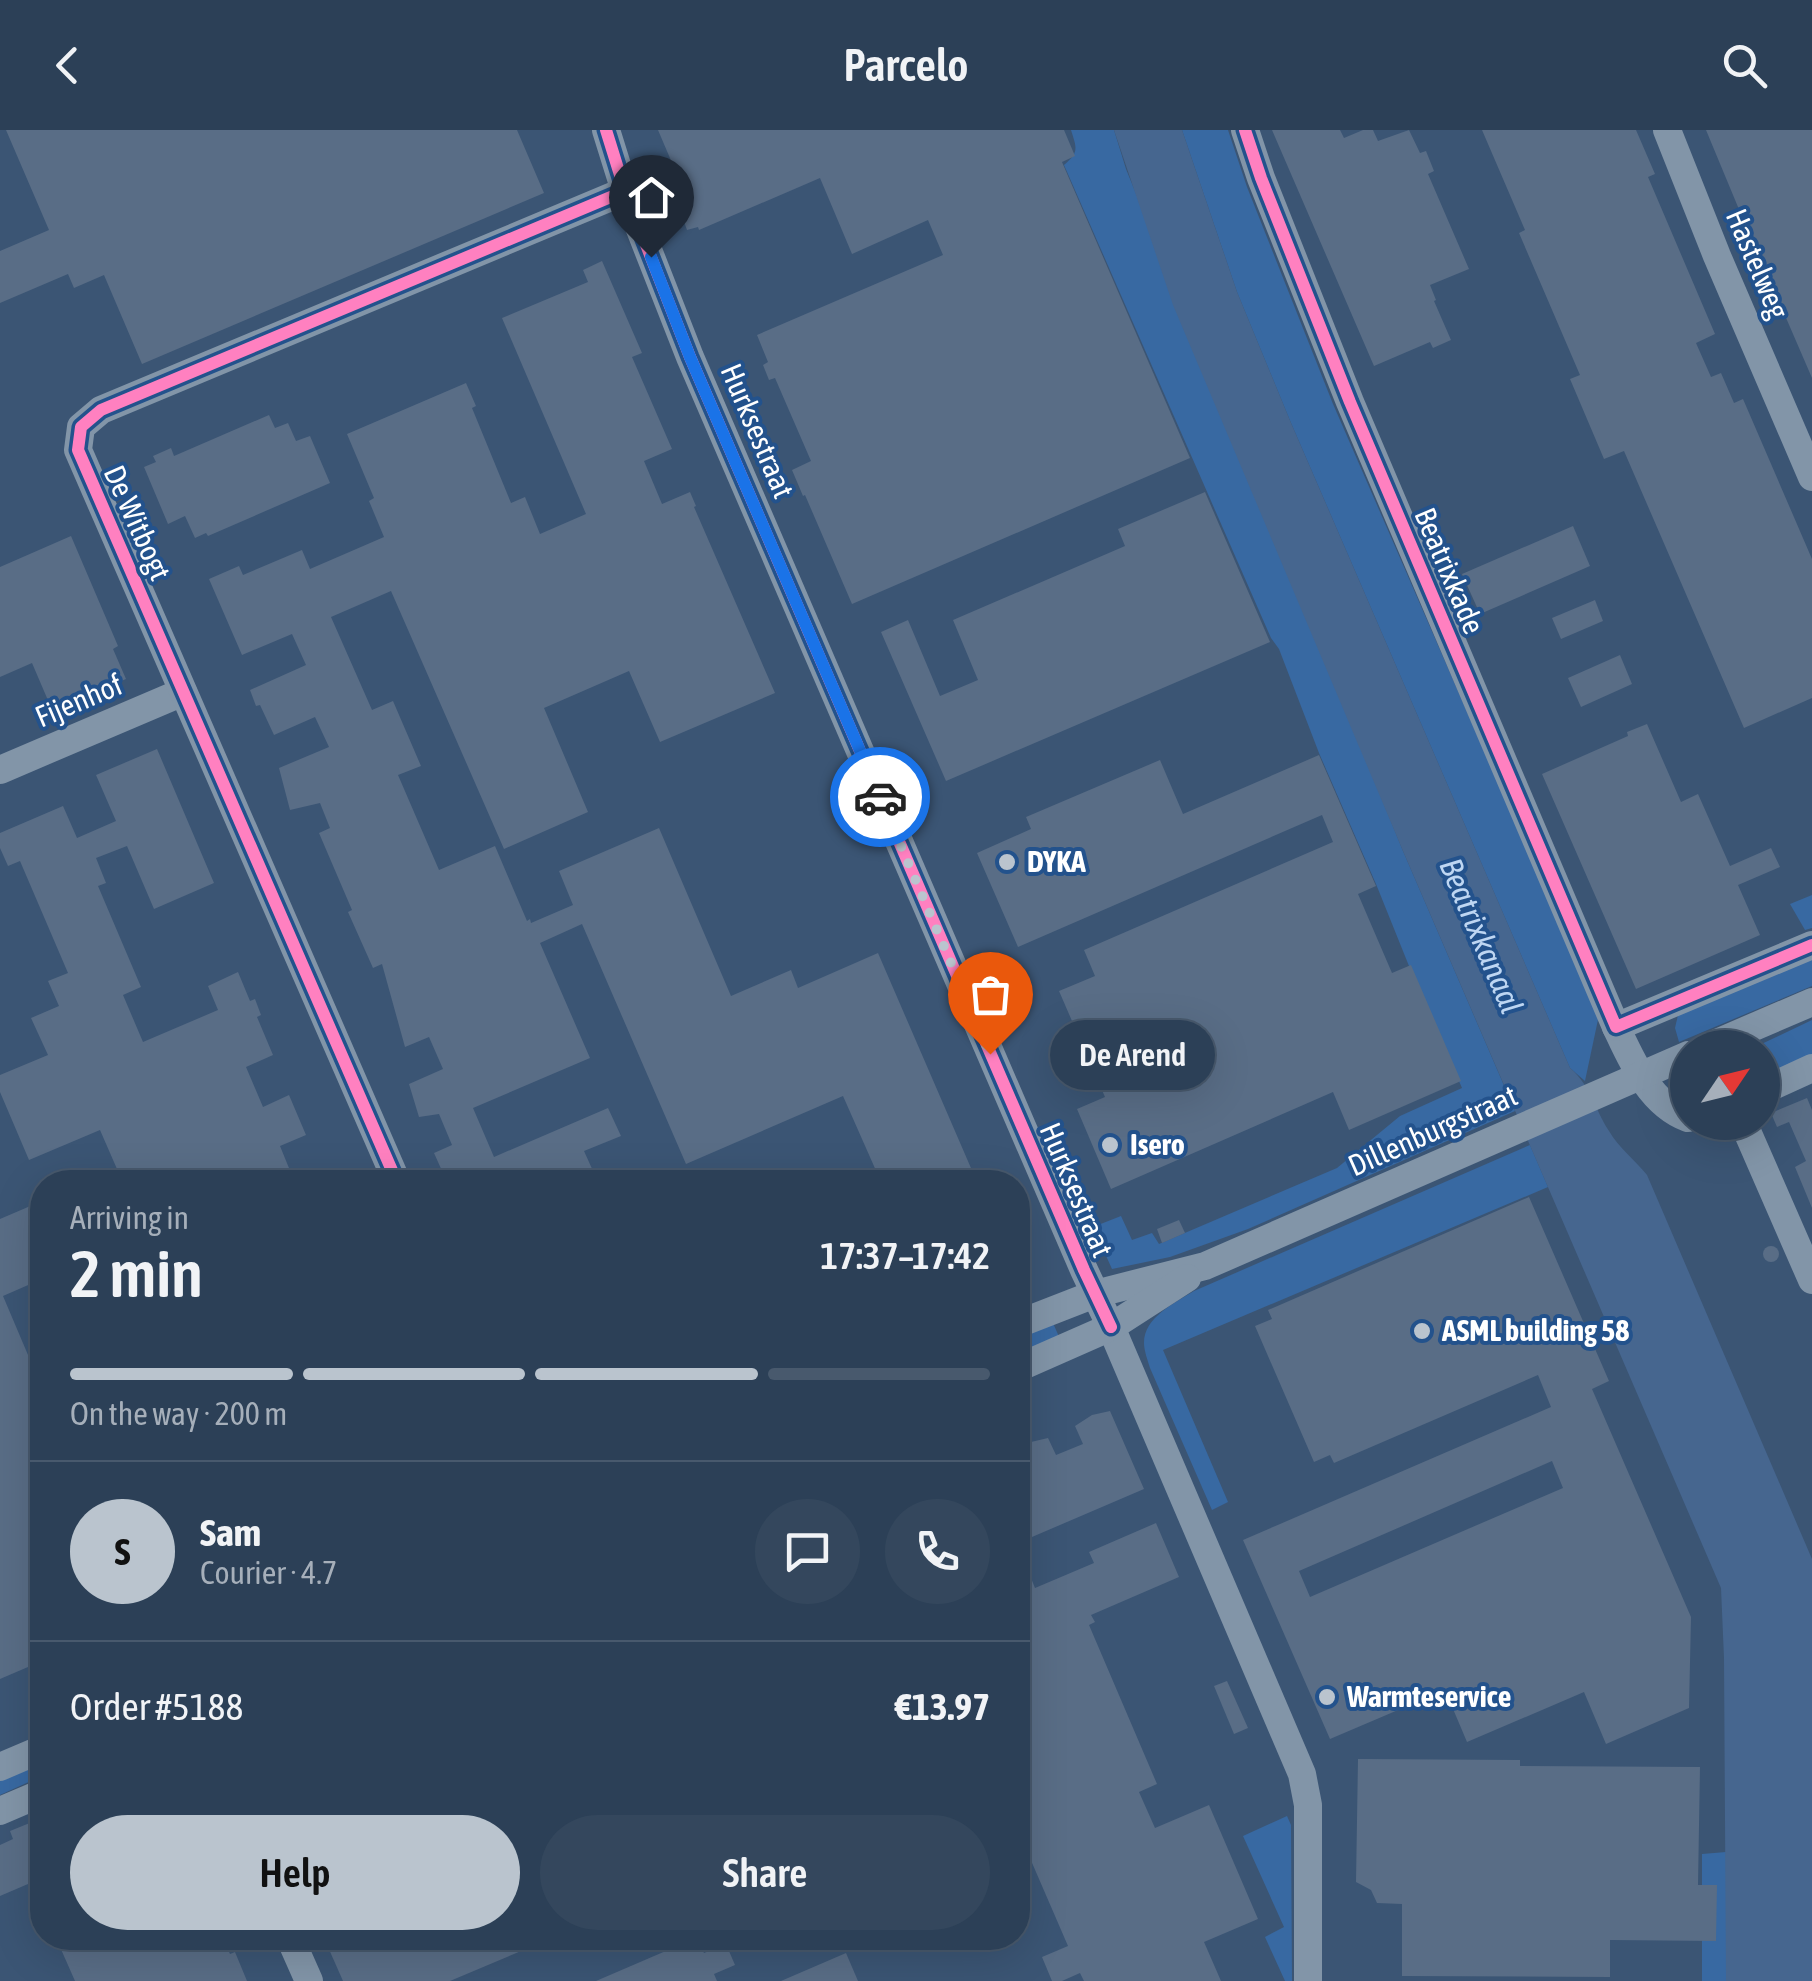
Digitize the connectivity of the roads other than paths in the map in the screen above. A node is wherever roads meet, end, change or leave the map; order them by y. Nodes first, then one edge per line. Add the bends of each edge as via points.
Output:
1 (606, 130) edge
2 (1246, 130) edge
3 (1667, 130) edge
4 (625, 191) junction
5 (1812, 478) edge
6 (183, 692) junction
7 (0, 770) edge
8 (1812, 945) edge
9 (1812, 1002) edge
10 (1616, 1028) junction
11 (1747, 1030) edge
12 (1670, 1062) edge
13 (1812, 1068) edge
14 (1780, 1083) edge
15 (1670, 1110) edge
16 (1750, 1140) edge
17 (391, 1170) edge
18 (1205, 1266) junction
19 (1812, 1280) edge
20 (1095, 1294) junction
21 (1030, 1319) edge
22 (1112, 1326) junction
23 (1030, 1363) edge
24 (30, 1754) edge
25 (0, 1767) edge
26 (30, 1798) edge
27 (0, 1811) edge
28 (295, 1950) edge
29 (308, 1981) edge
30 (1308, 1981) edge

1 - 4 street, Hurksestraat
2 - 10 street, Beatrixkade via 1350,402
3 - 5 street, Hastelweg
4 - 6 street, De Witbogt via 101,410 81,427 78,450
4 - 20 street, Hurksestraat via 690,357
6 - 7 street, Fijenhof
6 - 17 street, De Witbogt
8 - 10 street
9 - 11 street
10 - 15 street, Beatrixkade via 1630,1059
12 - 18 street, Dillenburgstraat
13 - 14 street
16 - 19 street
18 - 20 street, Dillenburgstraat
18 - 22 street, Dillenburgstraat
20 - 21 street, Dillenburgstraat
20 - 22 street, Hurksestraat
22 - 23 street, Dillenburgstraat
22 - 30 street, Hurksestraat via 1302,1774 1308,1805
24 - 25 street
26 - 27 street
28 - 29 street

